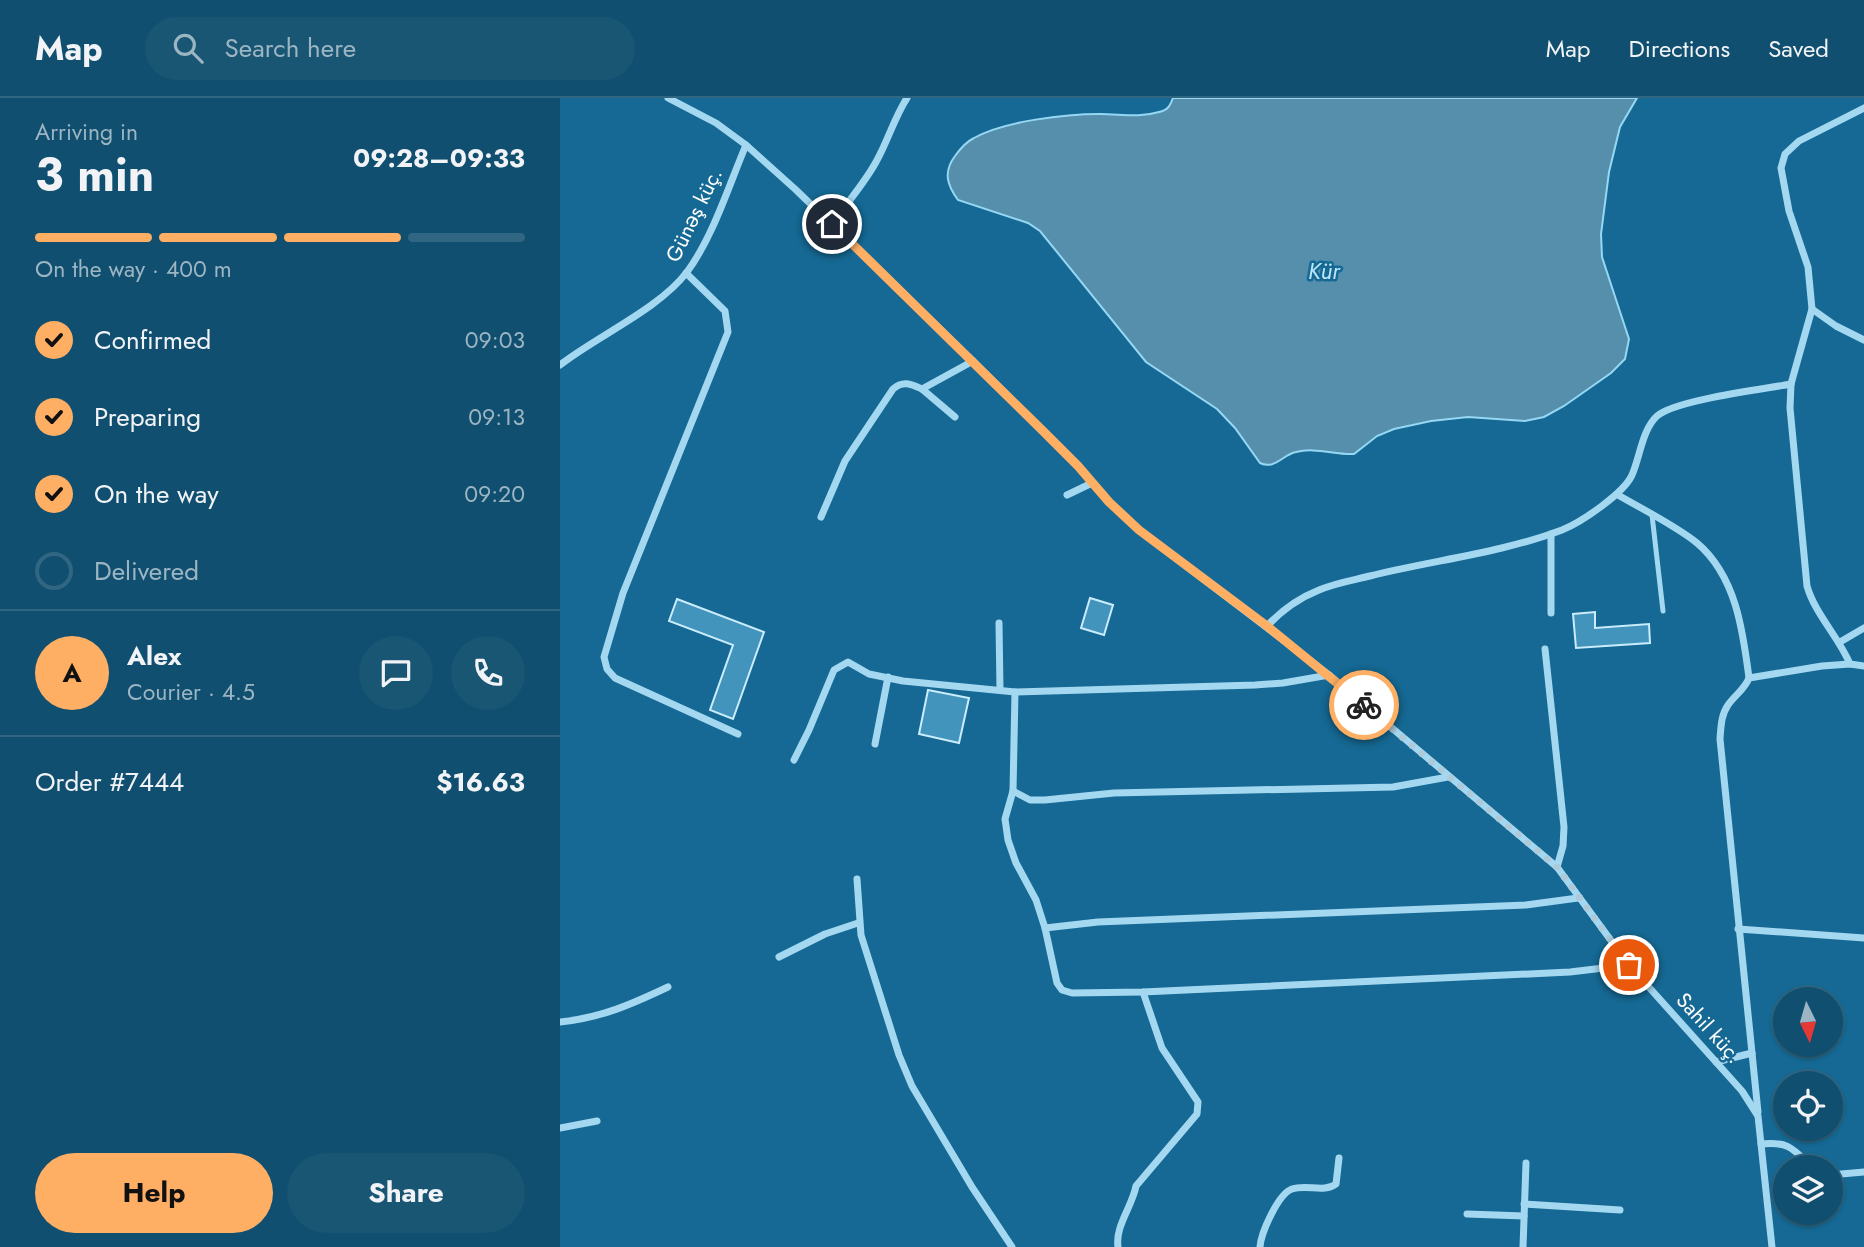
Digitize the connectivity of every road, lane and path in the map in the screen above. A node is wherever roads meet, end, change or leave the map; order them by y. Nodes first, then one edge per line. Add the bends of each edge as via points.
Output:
1 (668, 98) edge
2 (907, 98) edge
3 (1864, 108) edge
4 (746, 145) junction
5 (832, 224) junction
6 (686, 273) junction
7 (1812, 309) junction
8 (1864, 340) edge
9 (973, 361) junction
10 (560, 365) edge
11 (1791, 384) junction
12 (922, 389) junction
13 (955, 418) dead end
14 (1092, 483) junction
15 (1067, 495) dead end
16 (1618, 495) junction
17 (1652, 515) junction
18 (821, 517) dead end
19 (1551, 534) junction
20 (1663, 611) dead end
21 (1551, 614) dead end
22 (999, 622) dead end
23 (1267, 626) junction
24 (1864, 628) edge
25 (1840, 642) junction
26 (1545, 649) dead end
27 (1850, 664) junction
28 (1864, 666) edge
29 (1329, 675) junction
30 (888, 677) junction
31 (1749, 678) junction
32 (1000, 691) junction
33 (1015, 692) junction
34 (737, 734) dead end
35 (875, 744) dead end
36 (794, 760) dead end
37 (1448, 777) junction
38 (1013, 792) junction
39 (1557, 867) junction
40 (856, 878) dead end
41 (1578, 898) junction
42 (859, 923) junction
43 (1045, 928) junction
44 (1738, 929) junction
45 (1864, 938) edge
46 (779, 957) dead end
47 (1629, 965) junction
48 (668, 987) dead end
49 (1143, 992) junction
50 (560, 1022) edge
51 (1752, 1054) junction
52 (1716, 1062) junction
53 (1758, 1116) junction
54 (597, 1121) dead end
55 (560, 1128) edge
56 (1761, 1144) junction
57 (1799, 1155) edge
58 (1339, 1158) dead end
59 (1526, 1163) dead end
60 (1864, 1172) edge
61 (1843, 1174) edge
62 (1524, 1204) junction
63 (1620, 1210) dead end
64 (1467, 1214) dead end
65 (1524, 1216) junction
66 (1012, 1247) edge
67 (1118, 1247) edge
68 (1260, 1247) edge
69 (1523, 1247) edge
70 (1772, 1247) edge

1 - 4 street, Sahil küç.
2 - 5 street via 875,164
3 - 7 street via 1799,141 1786,153 1781,168 1789,211 1808,267
4 - 5 street, Sahil küç.
4 - 6 street, Günəş küç. via 704,243
5 - 9 street, Sahil küç.
6 - 10 street, Günəş küç. via 646,309
6 - 34 street via 725,311 729,332 623,593 604,657 615,678
7 - 8 street
7 - 11 street
9 - 12 street
9 - 14 street, Sahil küç.
11 - 16 street via 1675,406 1657,416 1632,477
11 - 25 street via 1807,586
12 - 13 street
12 - 18 street via 908,383 893,389 845,461
14 - 15 street
14 - 23 street, Sahil küç. via 1139,530
16 - 17 street
16 - 19 street
17 - 20 lane
17 - 31 street via 1698,544 1718,569 1742,629
19 - 21 street
19 - 23 street via 1321,589 1279,613
22 - 32 street
23 - 29 street, Sahil küç.
24 - 25 street
25 - 27 street
26 - 39 street via 1564,827
27 - 28 street
27 - 31 street
29 - 33 street via 1255,685
29 - 37 street, Sahil küç.
30 - 32 street
30 - 35 street
30 - 36 street via 869,674 848,662 834,670
31 - 44 street, Sahil küç. via 1726,707 1720,739
32 - 33 street
33 - 38 street
37 - 38 street via 1393,787 1114,793 1045,800 1030,800
37 - 39 street, Sahil küç.
38 - 43 street via 1005,819 1008,840
39 - 41 street, Sahil küç.
40 - 42 street
41 - 43 street via 1526,905
41 - 47 street, Sahil küç.
42 - 46 street
42 - 66 street via 912,1086
43 - 49 street via 1062,990
44 - 45 street
44 - 51 street, Sahil küç.
47 - 49 street via 1570,972
47 - 52 street, Sahil küç.
48 - 50 street via 618,1010
49 - 67 street via 1162,1048 1199,1109 1136,1186 1117,1233
51 - 52 street
51 - 53 street, Sahil küç.
52 - 53 street, Sahil küç.
53 - 56 street, Sahil küç.
54 - 55 street
56 - 57 street via 1778,1142
56 - 70 street, Sahil küç.
58 - 68 street via 1336,1184 1292,1189 1284,1195 1266,1225
59 - 62 street
60 - 61 street
62 - 63 street
62 - 65 street
64 - 65 street
65 - 69 street

